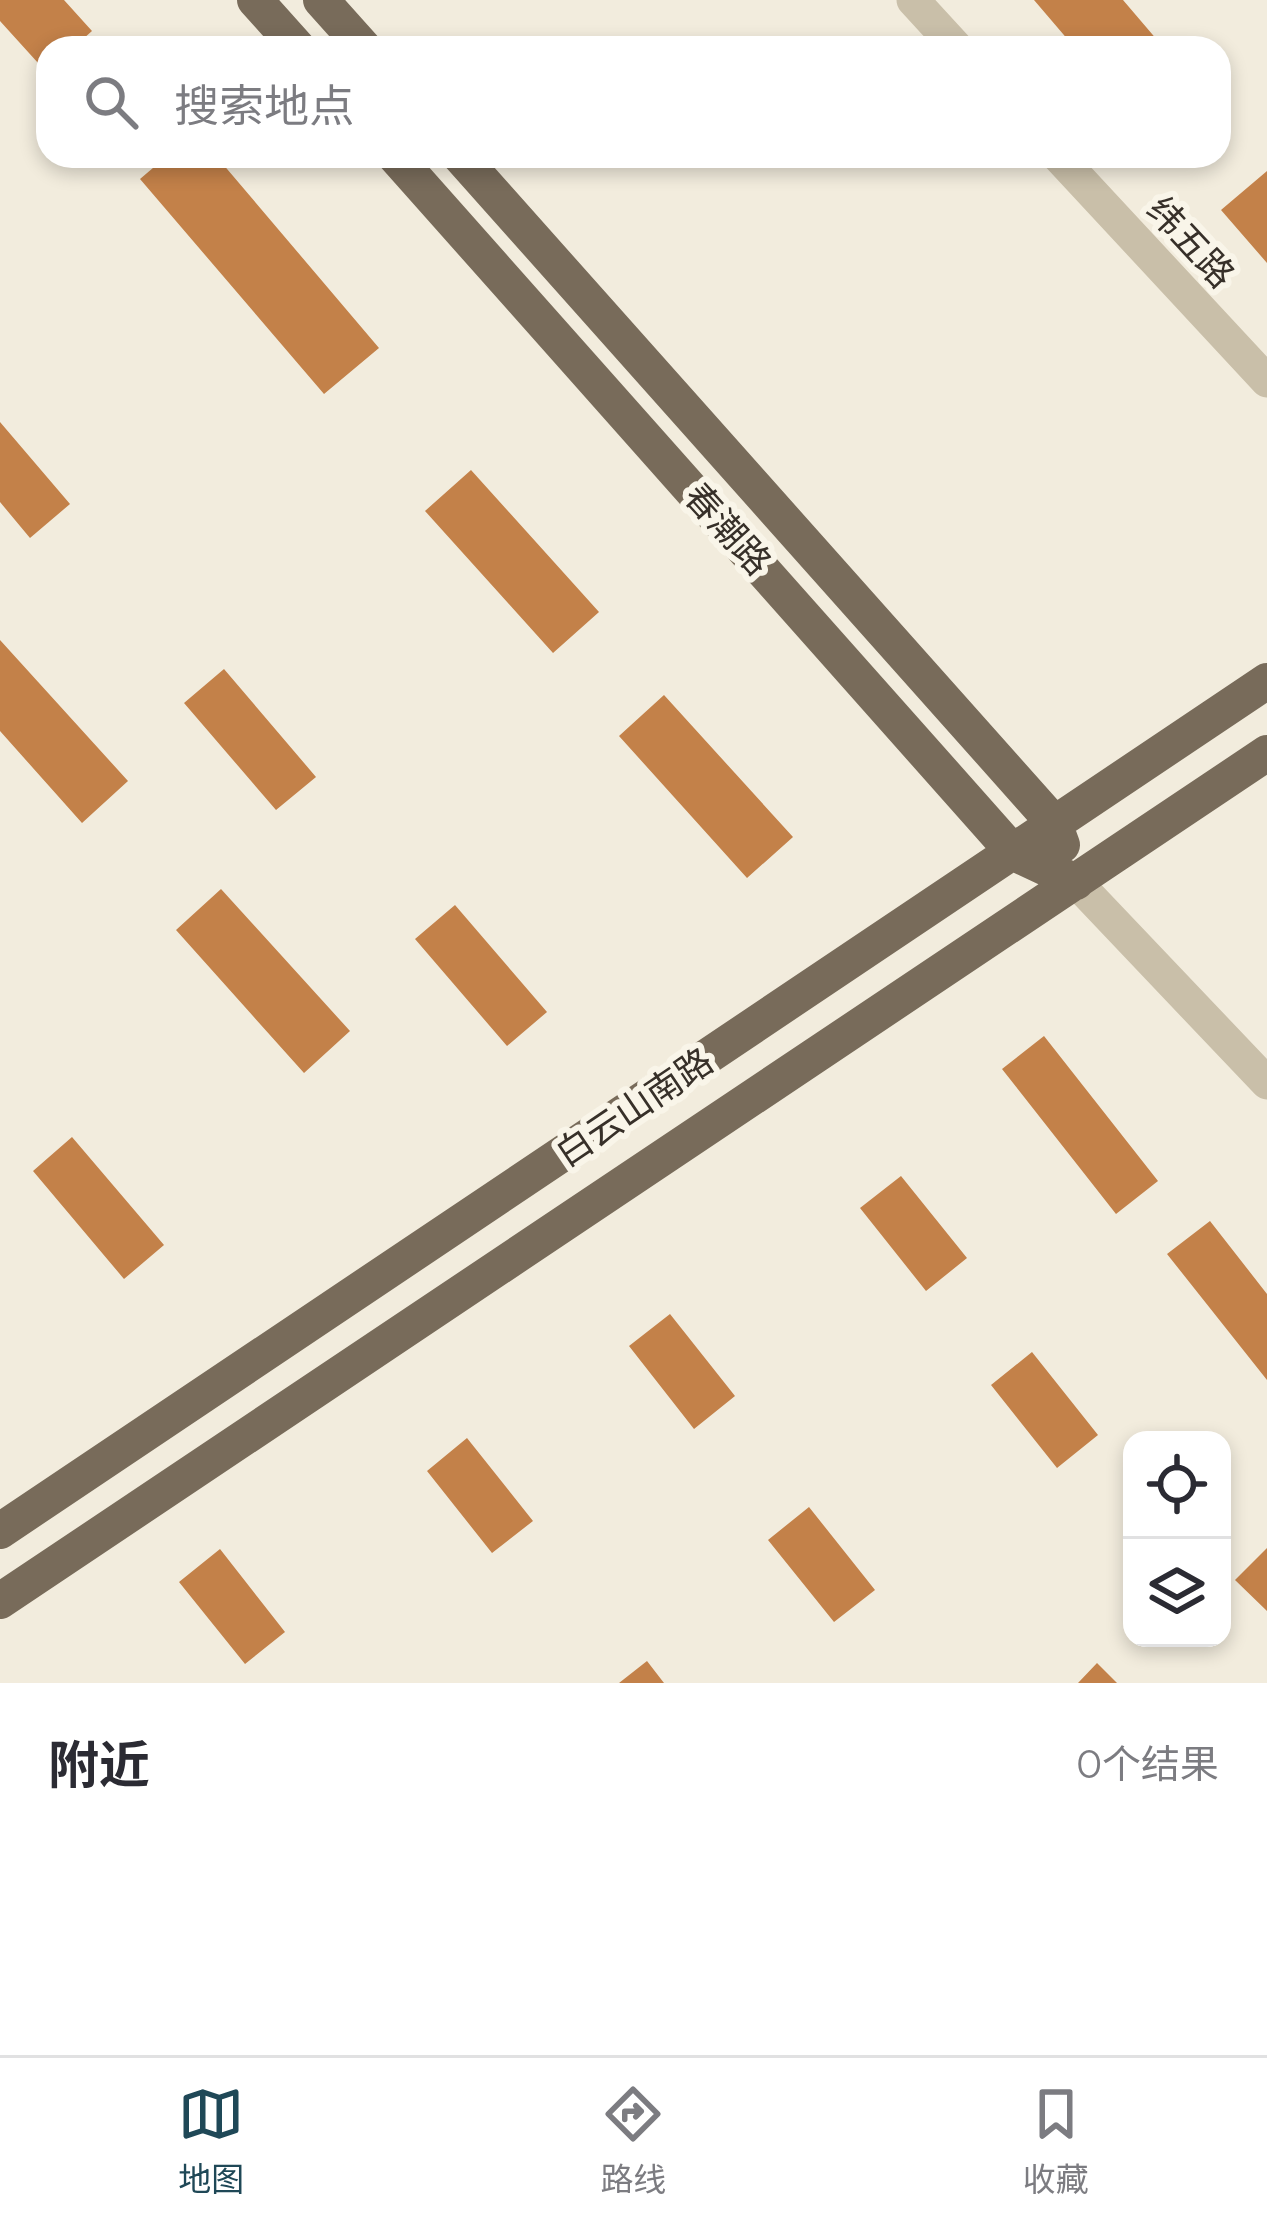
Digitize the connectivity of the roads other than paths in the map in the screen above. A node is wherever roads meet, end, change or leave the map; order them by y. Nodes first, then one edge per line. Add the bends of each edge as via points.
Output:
1 (255, 0) edge
2 (321, 0) edge
3 (913, 0) edge
4 (287, 36) edge
5 (353, 36) edge
6 (946, 36) edge
7 (406, 168) edge
8 (471, 168) edge
9 (1069, 168) edge
10 (1267, 381) edge
11 (1267, 681) edge
12 (1267, 753) edge
13 (1054, 823) junction
14 (1014, 853) junction
15 (1076, 882) junction
16 (1267, 1083) edge
17 (0, 1531) edge
18 (0, 1601) edge

1 - 4 main road
2 - 5 main road
3 - 6 street
7 - 14 main road, 春潮路
8 - 13 main road, 春潮路
9 - 10 street, 纬五路
11 - 13 main road, 白云山南路
12 - 15 main road, 白云山南路
13 - 14 main road, 白云山南路
13 - 15 main road, 春潮路
14 - 15 main road, 春潮路
14 - 17 main road, 白云山南路
15 - 16 street, 春潮路
15 - 18 main road, 白云山南路

